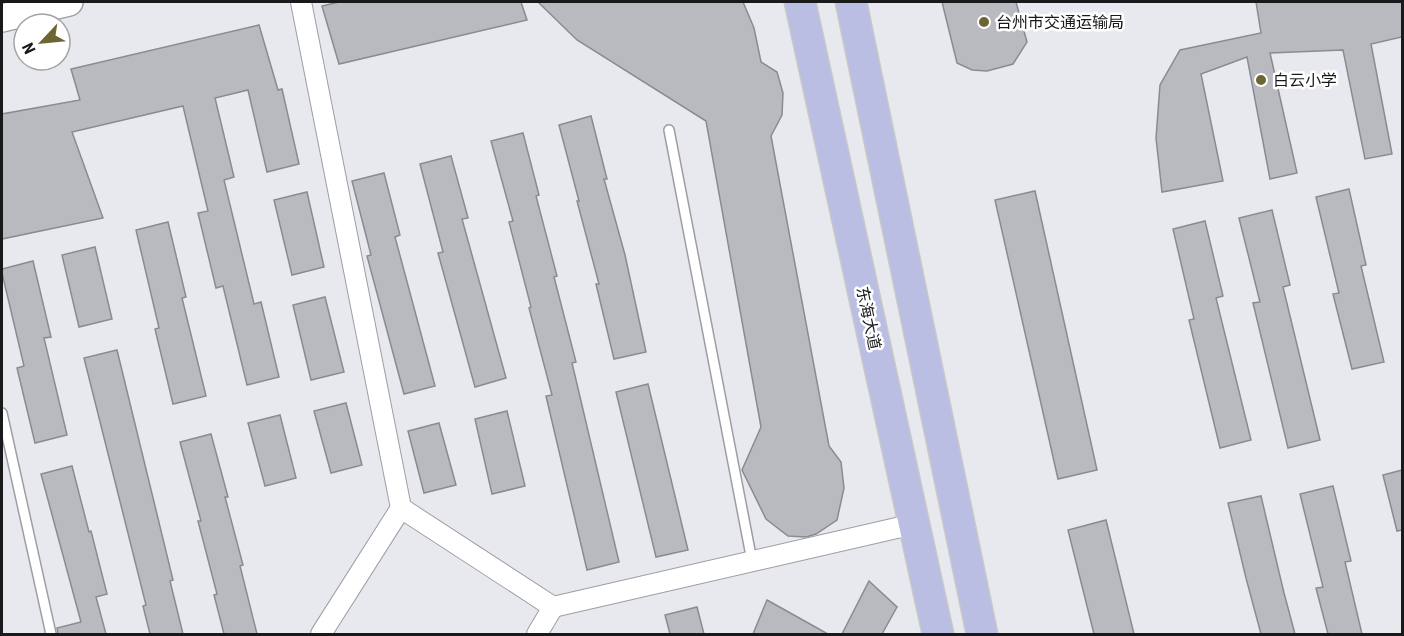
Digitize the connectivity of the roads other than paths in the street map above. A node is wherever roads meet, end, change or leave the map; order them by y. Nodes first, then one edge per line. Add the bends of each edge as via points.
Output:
1 (69, 2) edge
2 (301, 2) edge
3 (800, 2) edge
4 (851, 2) edge
5 (2, 18) edge
6 (669, 130) dead end
7 (2, 412) edge
8 (401, 508) junction
9 (914, 524) junction
10 (752, 561) junction
11 (553, 607) junction
12 (51, 634) edge
13 (321, 634) edge
14 (537, 634) edge
15 (938, 634) edge
16 (982, 634) edge

1 - 5 main road
2 - 8 street
3 - 9 main road, 东海大道
4 - 16 main road
6 - 10 lane
7 - 12 lane
8 - 11 street
8 - 13 street
9 - 10 street
9 - 15 main road, 东海大道
10 - 11 street
11 - 14 street

